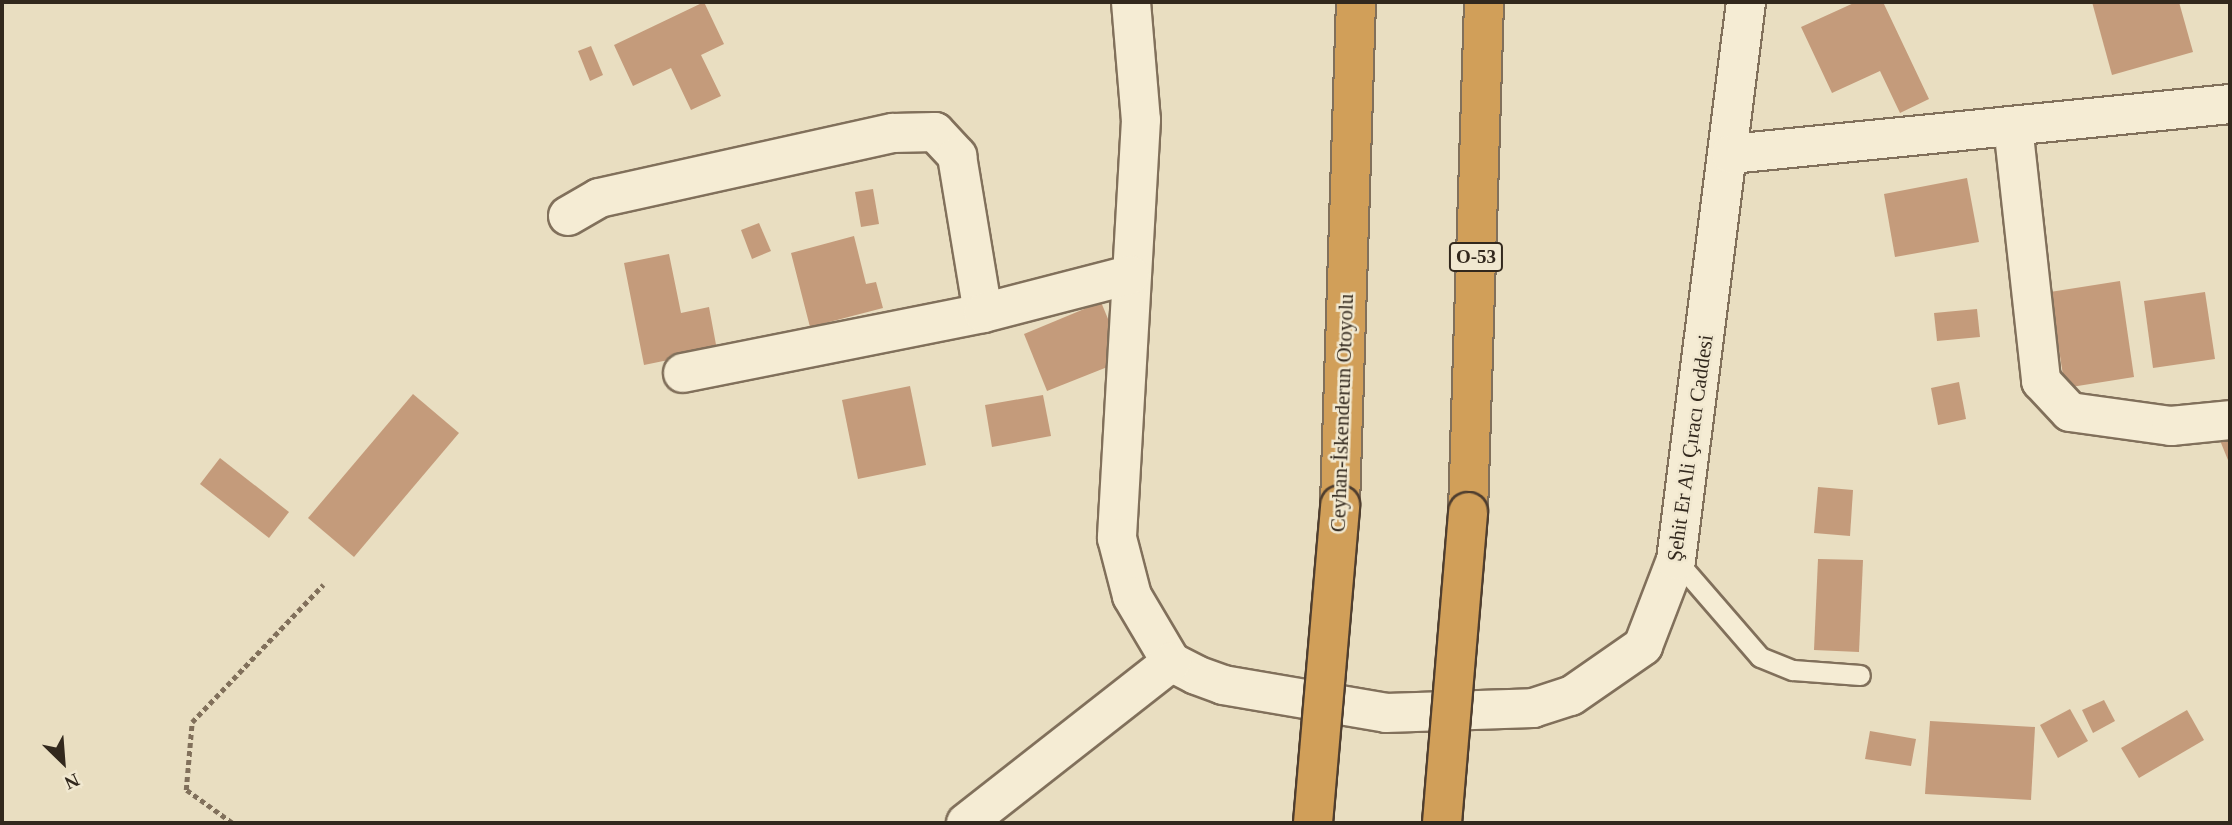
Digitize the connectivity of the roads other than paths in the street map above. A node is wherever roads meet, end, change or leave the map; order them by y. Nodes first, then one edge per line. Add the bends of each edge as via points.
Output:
1 (1131, 2) edge
2 (1356, 2) edge
3 (1484, 2) edge
4 (1746, 2) edge
5 (2230, 104) edge
6 (2013, 126) junction
7 (1731, 153) junction
8 (568, 216) dead end
9 (1130, 275) junction
10 (983, 313) junction
11 (684, 373) dead end
12 (2230, 420) edge
13 (1676, 560) junction
14 (1171, 662) junction
15 (1860, 675) dead end
16 (965, 823) edge
17 (1314, 823) edge
18 (1442, 823) edge

1 - 9 street via 1140,120
2 - 17 highway, Ceyhan-İskenderun Otoyolu, bridge via 1340,505
3 - 18 highway, O-53, bridge via 1468,512
4 - 7 street, Şehit Er Ali Çıracı Caddesi
5 - 6 street
6 - 7 street
6 - 12 street via 2041,381 2070,412 2171,426
7 - 13 street, Şehit Er Ali Çıracı Caddesi
8 - 10 street via 612,195 893,133 935,132 957,156
9 - 10 street
9 - 14 street via 1117,538 1132,596
10 - 11 street
13 - 14 street, Şehit Er Ali Çıracı Caddesi via 1643,646 1571,696 1533,708 1386,713 1223,685
13 - 15 lane via 1760,657 1793,670
14 - 16 street

